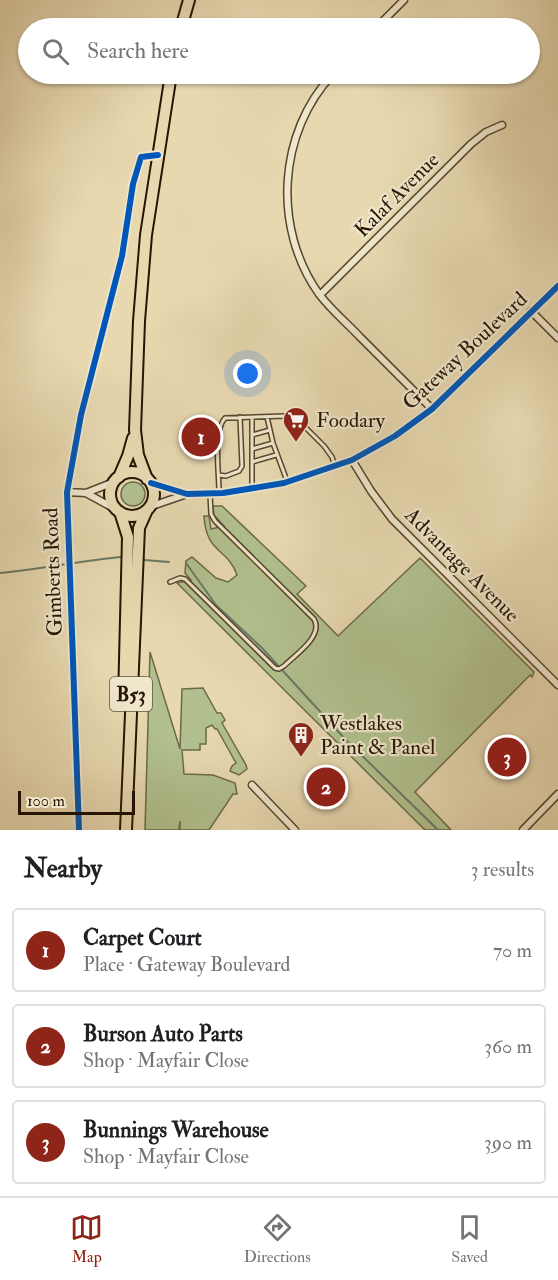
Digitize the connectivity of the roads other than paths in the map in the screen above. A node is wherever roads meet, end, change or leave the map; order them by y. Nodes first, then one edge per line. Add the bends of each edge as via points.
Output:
1 (189, 0) edge
2 (404, 0) edge
3 (184, 18) edge
4 (386, 18) edge
5 (169, 84) edge
6 (324, 84) edge
7 (502, 125) dead end
8 (158, 155) junction
9 (558, 286) edge
10 (320, 295) junction
11 (531, 311) junction
12 (558, 338) edge
13 (432, 409) junction
14 (240, 417) junction
15 (252, 417) junction
16 (267, 417) junction
17 (135, 430) junction
18 (270, 430) junction
19 (252, 435) junction
20 (273, 443) junction
21 (252, 449) junction
22 (277, 455) junction
23 (352, 460) junction
24 (252, 462) junction
25 (335, 466) junction
26 (219, 475) junction
27 (116, 480) junction
28 (149, 481) junction
29 (287, 482) junction
30 (252, 488) junction
31 (67, 492) junction
32 (86, 493) junction
33 (219, 493) junction
34 (187, 494) junction
35 (210, 494) junction
36 (148, 509) junction
37 (118, 511) junction
38 (170, 582) dead end
39 (558, 685) edge
40 (252, 785) dead end
41 (558, 794) edge
42 (78, 830) edge
43 (119, 830) edge
44 (126, 830) edge
45 (295, 830) edge
46 (522, 830) edge

1 - 3 main road
2 - 4 street
5 - 8 main road, B53
6 - 10 street via 302,119 287,182 288,216 298,252
7 - 10 street, Kalaf Avenue via 471,144
8 - 17 main road, B53 via 146,235
8 - 31 street, Gimberts Road via 141,158 133,184 122,256 81,415
9 - 11 street, Gateway Boulevard
10 - 13 street
11 - 12 street
11 - 13 street, Gateway Boulevard
13 - 23 street, Gateway Boulevard
14 - 15 lane
14 - 26 lane via 225,418 220,423
14 - 26 lane via 242,466 239,471
15 - 16 lane
15 - 19 lane
16 - 18 lane
16 - 25 lane via 298,420 324,446
17 - 27 main road, B53
17 - 28 main road, B53 via 138,455
18 - 19 lane
18 - 20 lane
19 - 21 lane
20 - 21 lane
20 - 22 lane
21 - 24 lane
22 - 24 lane
22 - 29 lane
23 - 25 street, Gateway Boulevard
23 - 39 street, Advantage Avenue via 392,519
24 - 30 lane
25 - 29 street, Gateway Boulevard
26 - 33 lane
27 - 28 main road via 134,473
27 - 32 street, Gimberts Road
27 - 37 main road, B53 via 111,500
28 - 34 street, Gateway Boulevard
28 - 36 main road, B53 via 154,495
29 - 30 street, Gateway Boulevard
30 - 33 street, Gateway Boulevard
31 - 32 street
31 - 42 street, Gimberts Road
32 - 37 street, Gimberts Road
33 - 35 street, Gateway Boulevard
34 - 35 street, Gateway Boulevard
34 - 36 street, Gateway Boulevard
35 - 38 lane via 215,520 314,619 316,632 284,666 275,668 184,579
36 - 37 main road via 136,516
36 - 44 main road, B53 via 139,528
37 - 43 main road, B53 via 129,537
40 - 45 street
41 - 46 street

